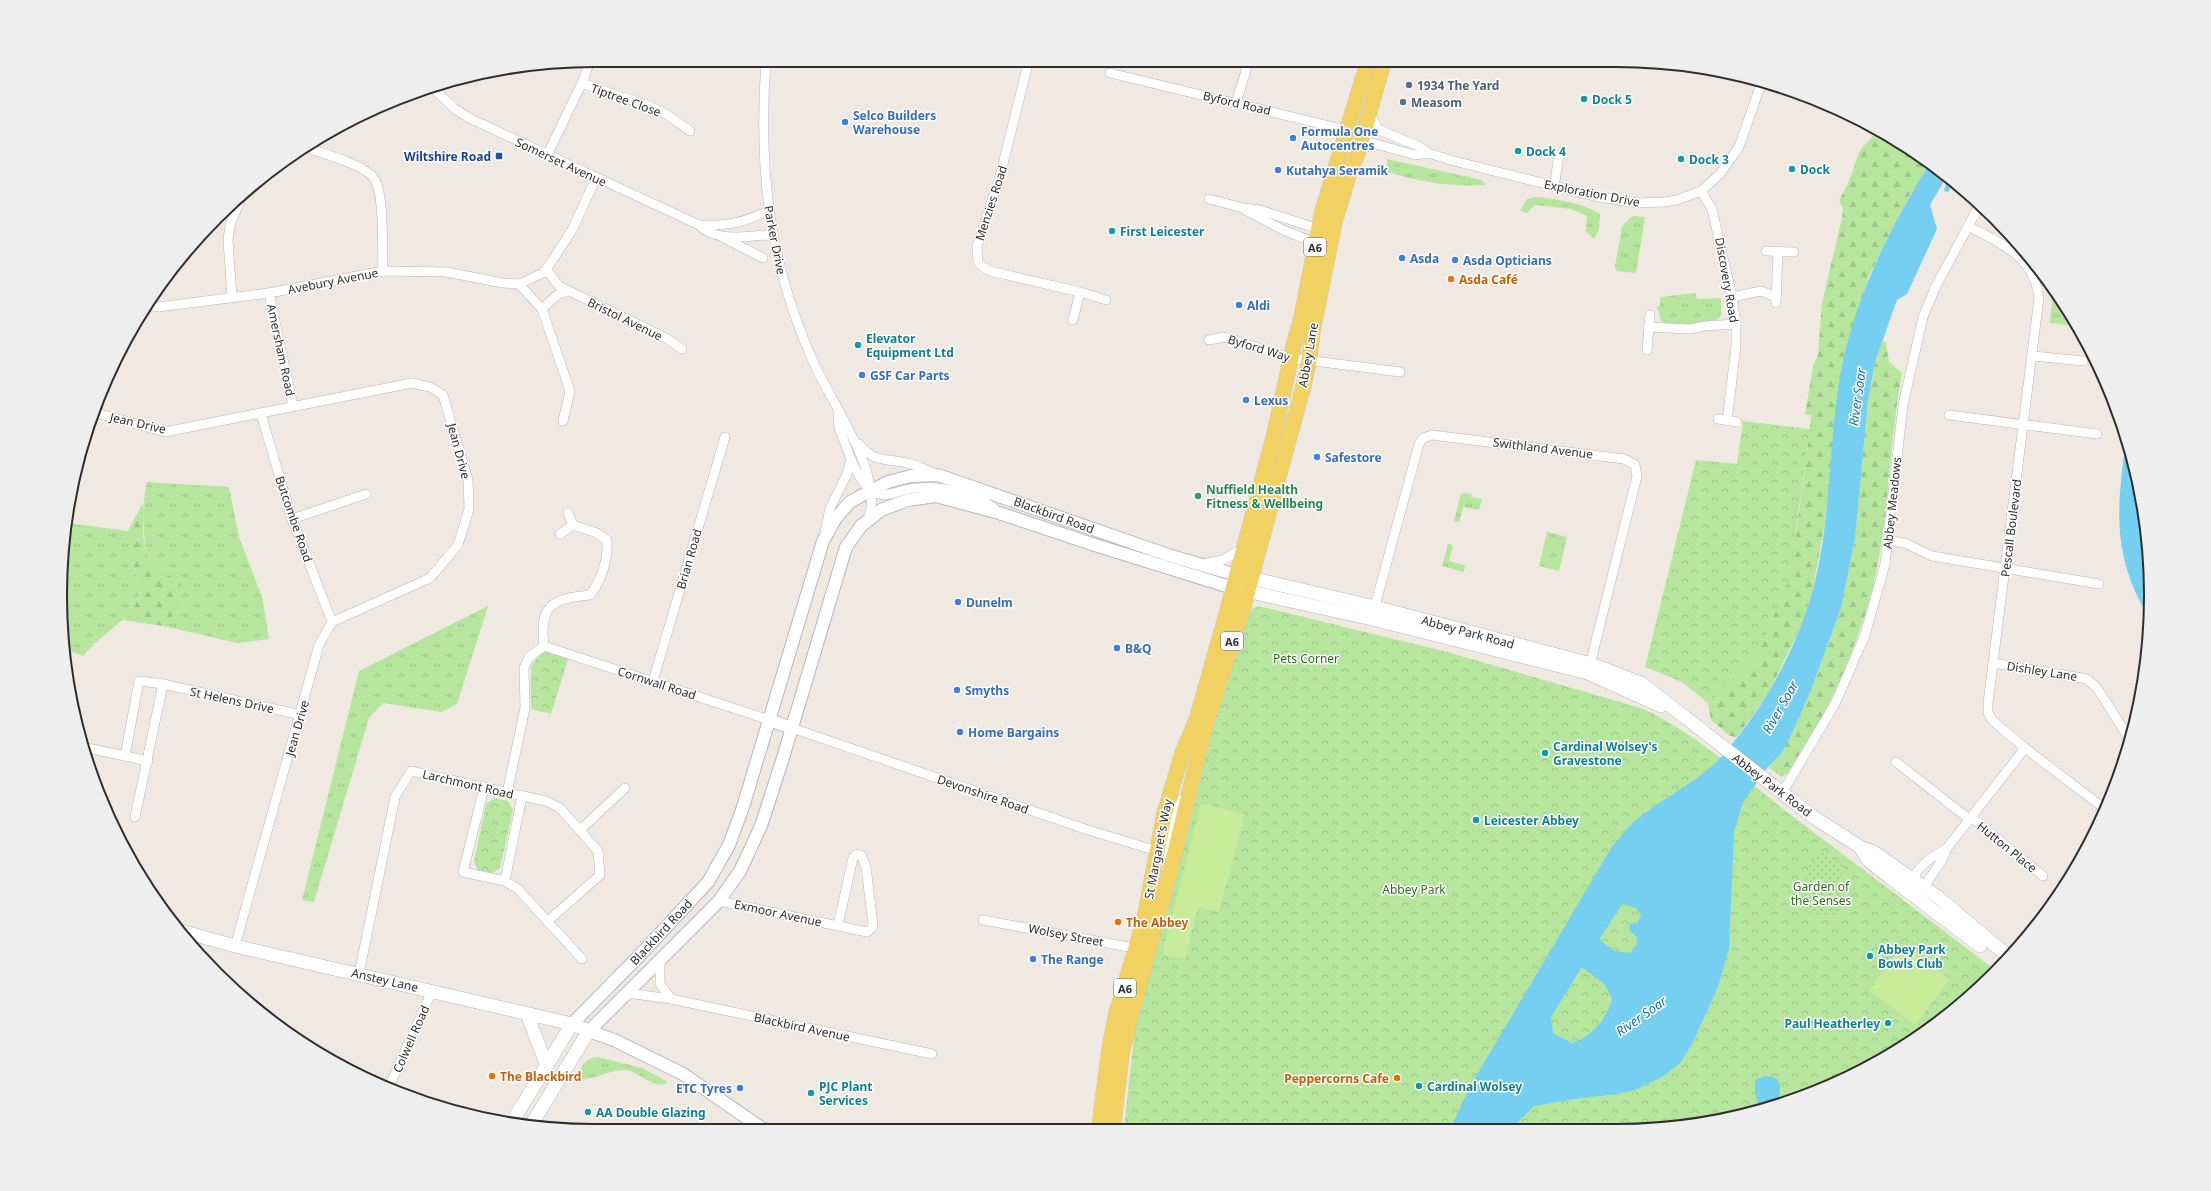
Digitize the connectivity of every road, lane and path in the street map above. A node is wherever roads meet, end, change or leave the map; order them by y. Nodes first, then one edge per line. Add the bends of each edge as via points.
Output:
1 (588, 67) edge
2 (766, 67) edge
3 (1027, 67) edge
4 (1247, 67) edge
5 (1367, 67) edge
6 (1382, 67) edge
7 (1110, 73) dead end
8 (582, 83) junction
9 (1760, 87) edge
10 (437, 92) edge
11 (1236, 103) junction
12 (690, 131) dead end
13 (1361, 134) junction
14 (312, 150) edge
15 (1428, 153) junction
16 (547, 155) junction
17 (1559, 155) dead end
18 (596, 178) junction
19 (1554, 187) junction
20 (1701, 191) junction
21 (1209, 199) dead end
22 (237, 207) edge
23 (1243, 208) junction
24 (1977, 210) edge
25 (768, 211) junction
26 (1335, 221) junction
27 (699, 225) junction
28 (1968, 226) junction
29 (772, 235) junction
30 (1318, 236) junction
31 (723, 237) junction
32 (1766, 251) dead end
33 (1778, 251) junction
34 (1794, 252) dead end
35 (764, 258) dead end
36 (2022, 258) edge
37 (1329, 259) junction
38 (546, 270) junction
39 (383, 271) junction
40 (2032, 271) edge
41 (519, 284) junction
42 (567, 290) junction
43 (1080, 292) junction
44 (269, 293) junction
45 (232, 297) junction
46 (1732, 297) junction
47 (1106, 300) dead end
48 (153, 306) edge
49 (542, 309) junction
50 (1650, 315) dead end
51 (1073, 320) dead end
52 (1736, 324) junction
53 (1649, 327) junction
54 (1209, 340) dead end
55 (682, 349) dead end
56 (1647, 350) dead end
57 (2033, 356) junction
58 (1291, 358) junction
59 (1309, 362) junction
60 (2083, 362) dead end
61 (1400, 372) dead end
62 (293, 406) junction
63 (837, 408) junction
64 (99, 414) edge
65 (261, 414) junction
66 (1949, 415) dead end
67 (563, 421) dead end
68 (1737, 422) dead end
69 (2024, 425) junction
70 (2097, 434) dead end
71 (851, 436) junction
72 (725, 437) dead end
73 (851, 459) junction
74 (938, 475) junction
75 (872, 490) junction
76 (366, 494) dead end
77 (568, 513) dead end
78 (999, 513) junction
79 (1060, 518) junction
80 (292, 519) junction
81 (867, 521) junction
82 (573, 525) junction
83 (1055, 532) junction
84 (560, 534) dead end
85 (1889, 540) junction
86 (823, 541) junction
87 (1242, 549) junction
88 (1198, 565) junction
89 (2006, 568) junction
90 (1241, 583) junction
91 (2099, 584) dead end
92 (1373, 613) junction
93 (332, 622) junction
94 (544, 646) junction
95 (1993, 663) junction
96 (1590, 668) junction
97 (653, 681) junction
98 (163, 684) junction
99 (301, 715) junction
100 (769, 720) junction
101 (792, 728) junction
102 (2126, 733) edge
103 (90, 748) edge
104 (2025, 748) junction
105 (125, 756) junction
106 (148, 761) junction
107 (1896, 762) dead end
108 (1194, 778) junction
109 (484, 788) junction
110 (625, 788) dead end
111 (507, 793) junction
112 (1782, 793) junction
113 (522, 796) junction
114 (2101, 805) edge
115 (135, 817) dead end
116 (1970, 818) junction
117 (580, 830) junction
118 (1860, 847) junction
119 (1947, 848) junction
120 (1157, 850) junction
121 (1174, 856) junction
122 (2043, 876) dead end
123 (1913, 879) junction
124 (505, 882) junction
125 (1924, 887) junction
126 (1911, 893) junction
127 (719, 901) junction
128 (983, 920) dead end
129 (548, 921) junction
130 (838, 926) junction
131 (189, 933) edge
132 (235, 946) junction
133 (1143, 950) junction
134 (2004, 953) edge
135 (582, 959) dead end
136 (1998, 959) edge
137 (660, 960) junction
138 (359, 974) junction
139 (432, 991) junction
140 (627, 993) junction
141 (672, 999) junction
142 (528, 1014) junction
143 (572, 1024) junction
144 (589, 1031) junction
145 (932, 1054) dead end
146 (547, 1066) junction
147 (391, 1083) edge
148 (515, 1117) edge
149 (534, 1120) edge
150 (757, 1124) edge
151 (1099, 1124) edge
152 (1113, 1124) edge

1 - 8 street
2 - 25 street, Parker Drive via 763,121
3 - 43 street, Menzies Road via 1000,176 976,254 978,262 990,271
4 - 11 street
5 - 13 main road, Abbey Lane / A6
6 - 13 main road, Abbey Lane / A6
7 - 11 street, Byford Road
8 - 12 street, Tiptree Close via 649,106
8 - 16 street
9 - 20 street, Exploration Drive via 1739,147 1720,174
10 - 16 street, Somerset Avenue via 469,118
11 - 13 street, Byford Road
13 - 15 street, Exploration Drive via 1415,155
13 - 15 street, Exploration Drive via 1392,136 1418,146
13 - 26 main road, Abbey Lane / A6
13 - 30 main road, Abbey Lane / A6 via 1344,151 1333,177
14 - 39 street via 362,169 373,177 380,190
15 - 19 street, Exploration Drive
16 - 18 street, Somerset Avenue
17 - 19 street
18 - 27 street, Somerset Avenue
18 - 38 street via 572,230
19 - 20 street, Exploration Drive via 1623,201 1651,203 1677,200
20 - 46 street, Discovery Road via 1712,209
21 - 23 street
22 - 45 street via 230,225 228,240
23 - 30 street via 1260,210
23 - 30 street via 1277,227
24 - 28 street, Abbey Meadows
25 - 27 street, Somerset Avenue via 737,224
25 - 29 street, Parker Drive
26 - 30 street
26 - 37 main road, Abbey Lane / A6
27 - 31 street, Somerset Avenue via 707,233
28 - 36 street, Pescall Boulevard
28 - 85 street, Abbey Meadows via 1922,317 1903,404
29 - 31 street, Somerset Avenue
29 - 63 street, Parker Drive via 796,321
30 - 37 street
30 - 58 main road, Abbey Lane / A6 via 1302,319
31 - 35 street, Somerset Avenue
32 - 33 street
33 - 34 street
33 - 46 street via 1776,300 1761,291
37 - 59 main road, Abbey Lane / A6 via 1313,329
38 - 41 street, Avebury Avenue via 534,279
38 - 42 street, Bristol Avenue via 559,286
39 - 41 street, Avebury Avenue via 446,272
39 - 44 street, Avebury Avenue
40 - 57 street, Pescall Boulevard via 2039,298
41 - 49 street
42 - 49 street via 557,294
42 - 55 street, Bristol Avenue via 666,338
43 - 47 street, Menzies Road
43 - 51 street
44 - 45 street, Avebury Avenue
44 - 62 street, Amersham Road
45 - 48 street, Avebury Avenue
46 - 52 street, Discovery Road
49 - 67 street via 570,391
50 - 53 street
52 - 53 street via 1690,329
52 - 68 street, Discovery Road via 1736,346 1723,420
53 - 56 street
54 - 58 street, Byford Way via 1224,337
57 - 60 street
57 - 69 street, Pescall Boulevard
58 - 59 street, Byford Way
58 - 87 main road, Abbey Lane / A6 via 1274,435
59 - 61 street, Byford Way
59 - 90 main road, Abbey Lane / A6
62 - 65 street, Jean Drive
62 - 93 street, Jean Drive via 412,383 430,387 443,395 468,480 469,509 458,545 430,578
63 - 71 street, Parker Drive
63 - 73 street, Parker Drive via 839,428
64 - 65 street, Jean Drive via 165,432
65 - 80 street, Butcombe Road
66 - 69 street
69 - 70 street
69 - 89 street, Pescall Boulevard
71 - 74 street, Parker Drive via 866,454 882,460 908,463
71 - 75 street, Parker Drive via 868,473
72 - 97 street, Brian Road
73 - 75 street, Parker Drive via 864,484
73 - 86 street via 847,474 830,508
74 - 75 street, Blackbird Road via 911,476 888,482
74 - 79 street, Blackbird Road
75 - 78 street, Blackbird Road via 886,494 931,487 946,489 990,504
75 - 81 street, Parker Drive via 873,504
75 - 86 street, Blackbird Road via 850,502 836,518
76 - 80 street
77 - 82 street
78 - 81 street, Blackbird Road via 936,496 900,502 881,510
78 - 83 street, Blackbird Road
79 - 83 street
79 - 88 street, Blackbird Road
80 - 93 street, Butcombe Road
81 - 101 street, Blackbird Road via 846,546
82 - 84 street
82 - 94 street via 597,533 607,540 608,554 597,585 590,595 558,600 546,611 542,628
83 - 90 street, Blackbird Road
85 - 89 street via 1907,544 1932,556
85 - 112 street, Abbey Meadows via 1877,597 1852,667 1832,710
86 - 100 street, Blackbird Road
87 - 88 street via 1223,560
87 - 90 main road, Abbey Lane / A6
88 - 90 street, Blackbird Road
89 - 91 street
89 - 95 street, Pescall Boulevard
90 - 92 main road, Abbey Park Road
90 - 108 main road, St Margaret's Way / A6
90 - 120 main road, St Margaret's Way / A6 via 1197,718 1171,787
92 - 96 main road, Abbey Park Road
92 - 96 street, Swithland Avenue via 1419,444 1423,438 1432,435 1624,459 1635,465 1638,476
93 - 99 street, Jean Drive via 319,645
94 - 97 street, Cornwall Road
94 - 111 street via 529,657 524,668 525,708
95 - 102 street, Dishley Lane via 2087,679 2097,688
95 - 104 street, Pescall Boulevard via 1988,713 1993,721
96 - 112 main road, Abbey Park Road via 1687,719
97 - 100 street, Cornwall Road
98 - 99 street, St Helens Drive
98 - 105 street, St Helens Drive via 139,681
98 - 106 street
99 - 132 street, Jean Drive
100 - 101 street
100 - 143 street, Blackbird Road via 744,807 729,845 708,882
101 - 120 street, Devonshire Road via 1088,830
101 - 127 street, Blackbird Road via 761,826 740,871
103 - 105 street
104 - 114 street, Pescall Boulevard
104 - 116 street
105 - 106 street
106 - 115 street
107 - 116 street, Hutton Place
108 - 120 street via 1180,803 1165,846
108 - 121 main road, St Margaret's Way / A6
109 - 111 street, Larchmont Road
109 - 124 street via 463,872
109 - 138 street, Larchmont Road via 411,771 395,796
110 - 117 street
111 - 113 street, Larchmont Road
112 - 118 main road, Abbey Park Road
113 - 117 street, Larchmont Road via 546,801 560,808
113 - 124 street
116 - 119 street
116 - 122 street, Hutton Place
117 - 129 street, Larchmont Road via 598,850 600,875
118 - 123 main road, Abbey Park Road via 1874,852
118 - 126 main road, Abbey Park Road via 1868,860
119 - 123 street via 1929,858
119 - 125 street
120 - 121 street, Devonshire Road
120 - 133 main road, St Margaret's Way / A6
121 - 133 main road, St Margaret's Way / A6
123 - 125 main road, Abbey Park Road
123 - 126 street
124 - 129 street via 518,889
125 - 126 street
125 - 134 main road, Abbey Park Road
126 - 136 main road, Abbey Park Road
127 - 130 street, Exmoor Avenue
127 - 137 street, Blackbird Road
128 - 133 street, Wolsey Street
129 - 135 street
130 - 130 street, Exmoor Avenue via 853,858 857,854 861,855 866,867 872,930 867,932
131 - 132 main road, Anstey Lane
132 - 138 main road, Anstey Lane
133 - 151 main road, St Margaret's Way / A6 via 1116,1014 1108,1051
133 - 152 main road, St Margaret's Way / A6 via 1122,1053
137 - 140 street, Blackbird Road
137 - 141 street via 660,984
138 - 139 main road, Anstey Lane
139 - 142 main road, Anstey Lane
139 - 147 street, Colwell Road
140 - 141 street, Blackbird Avenue
140 - 144 street, Blackbird Road
141 - 145 street, Blackbird Avenue
142 - 143 main road, Anstey Lane
142 - 146 main road
143 - 144 main road, Anstey Lane
143 - 146 main road, Blackbird Road
144 - 149 main road, Blackbird Road
144 - 150 street via 621,1043 683,1074
146 - 148 main road, Blackbird Road

